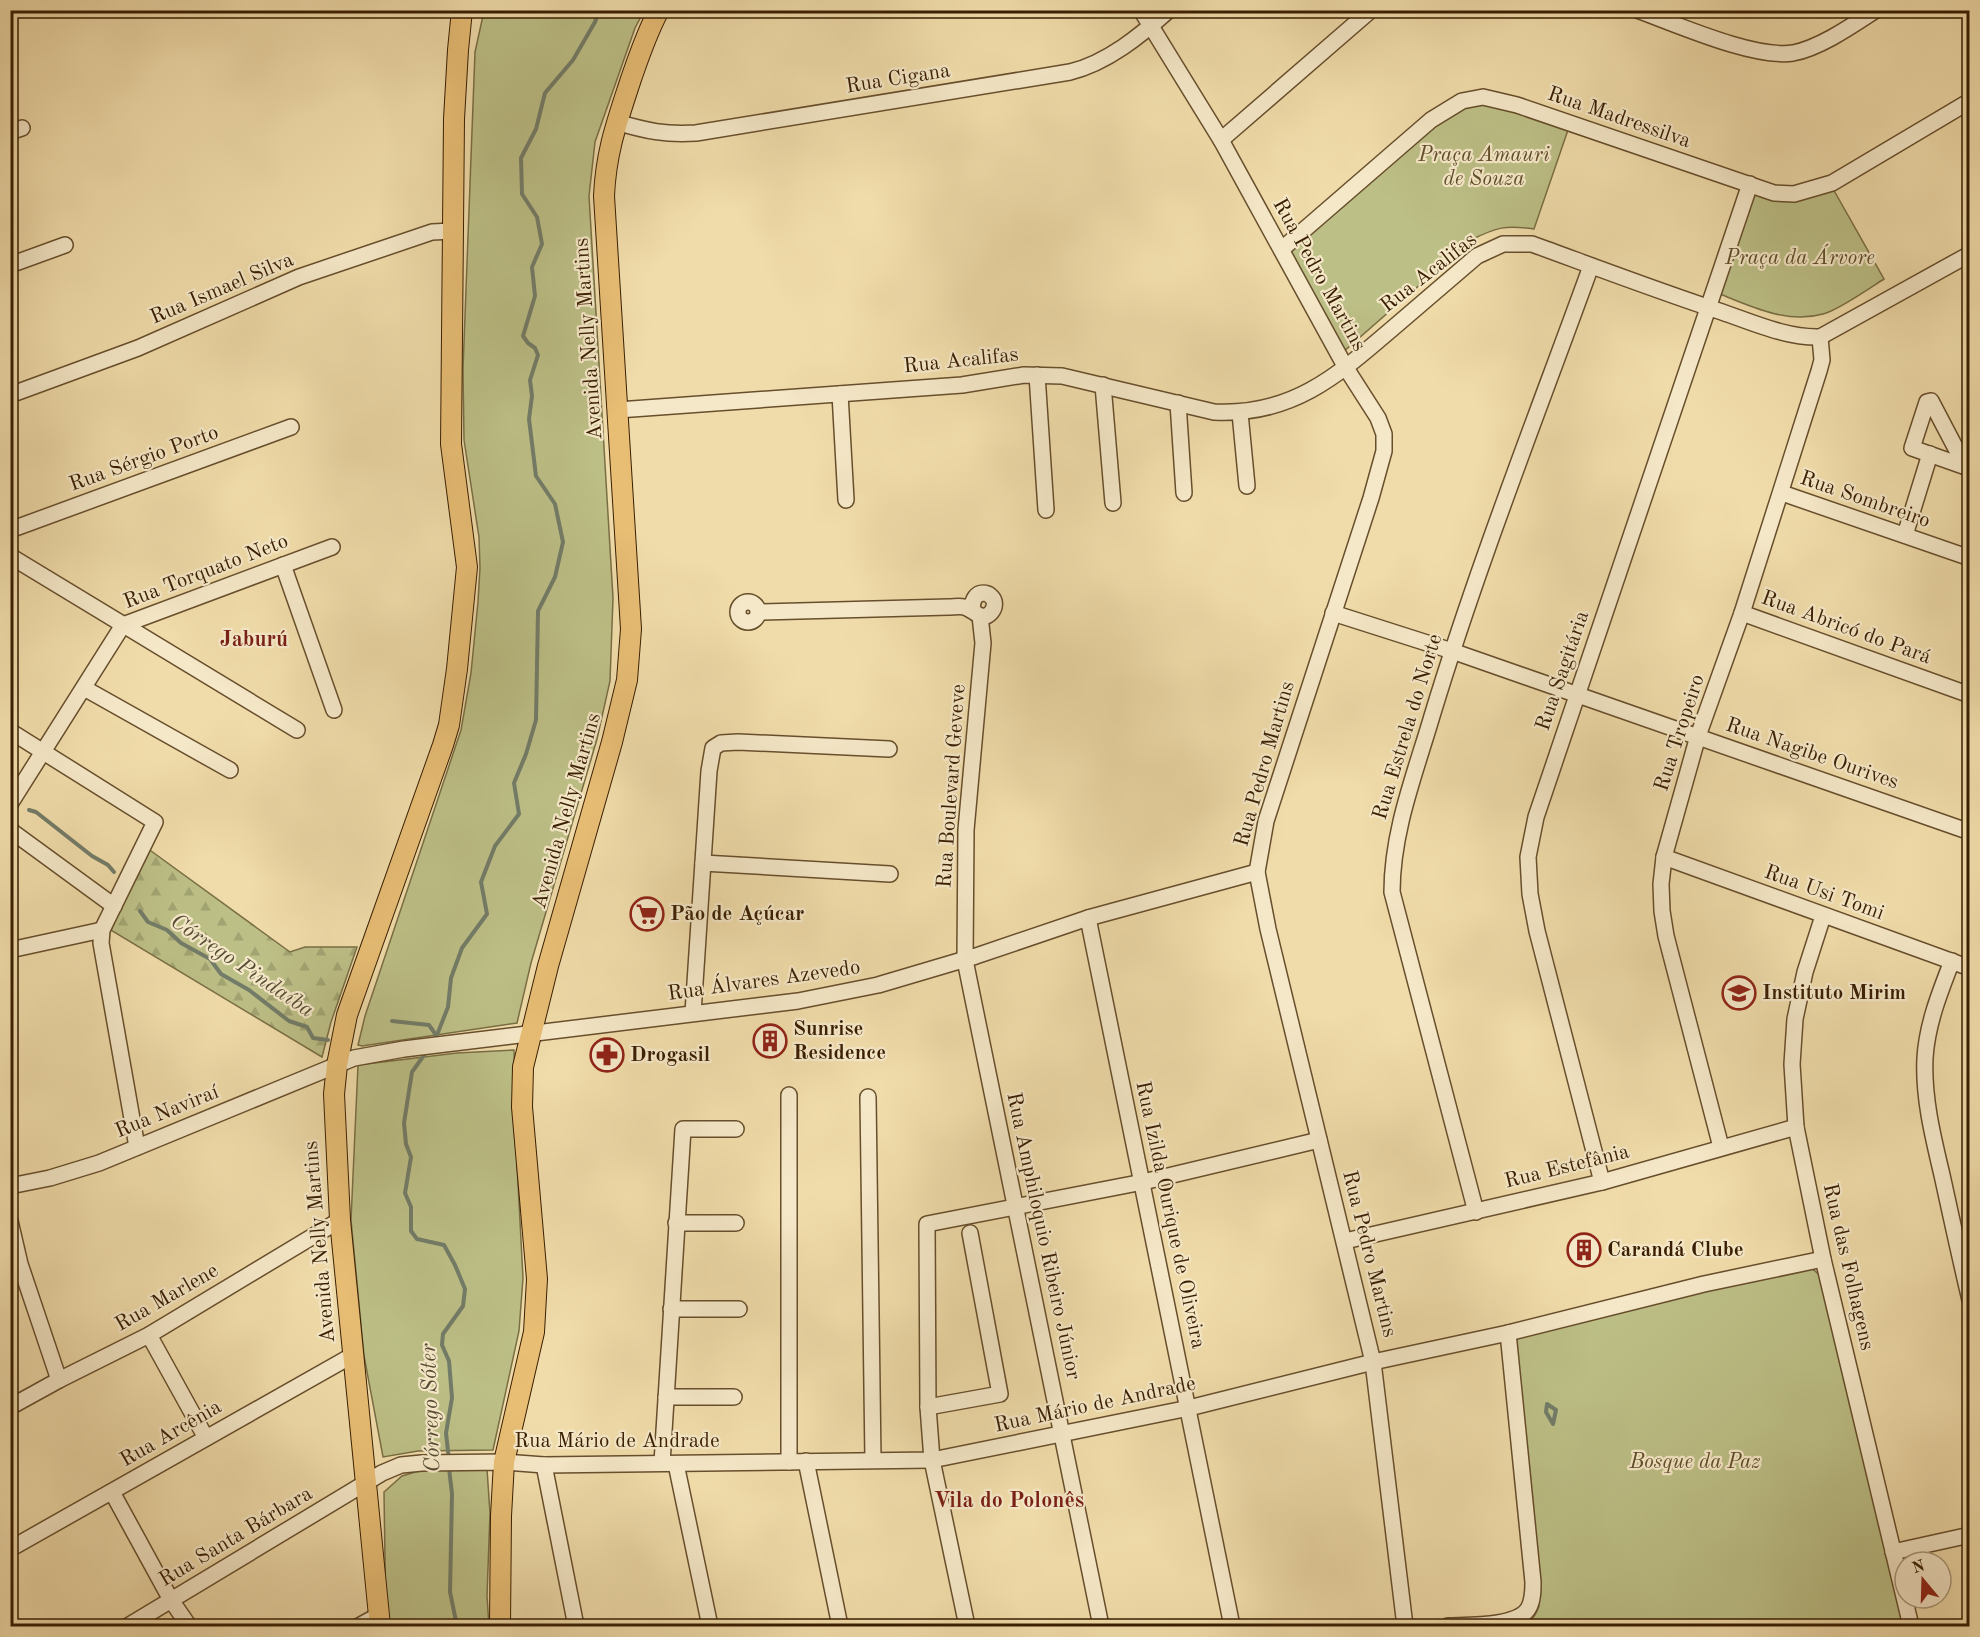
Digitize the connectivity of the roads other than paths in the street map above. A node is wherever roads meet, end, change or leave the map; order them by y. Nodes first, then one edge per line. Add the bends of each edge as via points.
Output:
1 (462, 10) edge
2 (659, 10) edge
3 (1141, 10) edge
4 (1169, 10) edge
5 (1371, 10) edge
6 (1637, 10) edge
7 (1876, 10) edge
8 (1852, 17) edge
9 (1152, 26) junction
10 (1970, 101) edge
11 (616, 122) junction
12 (1221, 140) junction
13 (1750, 184) junction
14 (453, 231) junction
15 (65, 245) dead end
16 (1282, 249) junction
17 (1970, 254) edge
18 (10, 265) edge
19 (1591, 266) junction
20 (1709, 308) junction
21 (1820, 337) junction
22 (1346, 368) junction
23 (1037, 375) junction
24 (1103, 385) junction
25 (840, 394) junction
26 (10, 395) edge
27 (1178, 403) junction
28 (618, 410) junction
29 (1240, 413) junction
30 (291, 427) dead end
31 (1929, 454) dead end
32 (1247, 486) dead end
33 (1184, 493) dead end
34 (1782, 493) junction
35 (846, 500) dead end
36 (1113, 503) dead end
37 (1046, 510) dead end
38 (10, 530) edge
39 (1905, 535) junction
40 (332, 547) dead end
41 (10, 556) edge
42 (1970, 558) edge
43 (283, 565) junction
44 (759, 612) dead end
45 (1333, 613) junction
46 (1742, 613) junction
47 (123, 625) junction
48 (1452, 651) junction
49 (84, 688) junction
50 (1970, 694) edge
51 (1577, 696) junction
52 (334, 710) dead end
53 (297, 730) dead end
54 (10, 731) edge
55 (1698, 736) junction
56 (890, 749) dead end
57 (44, 752) junction
58 (230, 770) dead end
59 (10, 804) edge
60 (10, 830) edge
61 (1970, 832) edge
62 (1664, 856) junction
63 (703, 863) junction
64 (1257, 872) junction
65 (890, 874) dead end
66 (114, 906) junction
67 (1823, 916) junction
68 (1088, 918) junction
69 (102, 930) junction
70 (10, 950) edge
71 (965, 960) junction
72 (1952, 961) junction
73 (1970, 968) edge
74 (693, 1013) junction
75 (530, 1033) junction
76 (337, 1065) junction
77 (789, 1095) dead end
78 (868, 1097) dead end
79 (1796, 1127) junction
80 (736, 1129) dead end
81 (1319, 1140) junction
82 (137, 1147) junction
83 (1721, 1147) junction
84 (1143, 1182) junction
85 (1602, 1182) junction
86 (10, 1186) edge
87 (1016, 1206) junction
88 (1476, 1212) junction
89 (340, 1220) junction
90 (10, 1221) edge
91 (736, 1222) dead end
92 (676, 1223) junction
93 (970, 1233) dead end
94 (1345, 1241) junction
95 (1823, 1258) junction
96 (15, 1266) edge
97 (1970, 1300) edge
98 (671, 1309) junction
99 (739, 1309) dead end
100 (1508, 1333) junction
101 (149, 1335) junction
102 (353, 1355) junction
103 (1373, 1362) junction
104 (58, 1380) junction
105 (666, 1397) junction
106 (734, 1397) dead end
107 (10, 1407) edge
108 (927, 1407) junction
109 (1189, 1408) junction
110 (1062, 1433) junction
111 (206, 1438) junction
112 (932, 1460) junction
113 (806, 1461) junction
114 (873, 1461) junction
115 (504, 1462) junction
116 (789, 1462) junction
117 (669, 1463) junction
118 (544, 1465) junction
119 (365, 1483) junction
120 (112, 1492) junction
121 (1970, 1535) edge
122 (10, 1549) edge
123 (1902, 1550) edge
124 (1893, 1552) edge
125 (171, 1600) junction
126 (1907, 1610) edge
127 (380, 1621) edge
128 (128, 1626) edge
129 (189, 1626) edge
130 (359, 1626) edge
131 (500, 1626) edge
132 (576, 1626) edge
133 (710, 1626) edge
134 (840, 1626) edge
135 (967, 1626) edge
136 (1101, 1626) edge
137 (1232, 1626) edge
138 (1405, 1626) edge
139 (1448, 1626) edge
140 (1911, 1626) edge

1 - 14 main road, Avenida Nelly Martins via 455,108
2 - 11 main road, Avenida Nelly Martins
3 - 9 street, Rua Pedro Martins
4 - 9 street, Rua Cigana
5 - 12 street
6 - 8 street via 1767,53 1794,53 1821,43
7 - 8 street
9 - 11 street, Rua Cigana via 1107,58 1070,72 696,133 649,132
9 - 12 street, Rua Pedro Martins
10 - 13 street, Rua Madressilva via 1832,183 1794,194 1774,193
11 - 28 main road, Avenida Nelly Martins via 606,162 604,196
12 - 16 street, Rua Pedro Martins
13 - 16 street, Rua Madressilva via 1517,105 1482,97 1462,101 1431,120
13 - 20 street, Rua Sagitária
14 - 26 street, Rua Ismael Silva via 432,232 299,277 138,348
14 - 76 main road, Avenida Nelly Martins via 451,444 467,567 457,669 443,745 347,1015
15 - 18 street
16 - 22 street, Rua Pedro Martins
17 - 21 street
19 - 20 street, Rua Acalifas
19 - 22 street, Rua Acalifas via 1532,244 1503,244 1477,256
19 - 48 street, Rua Estrela do Norte
20 - 21 street, Rua Acalifas via 1779,331
20 - 51 street, Rua Sagitária
21 - 34 street, Rua Tropeiro via 1820,371
22 - 29 street, Rua Acalifas via 1292,399
22 - 45 street, Rua Pedro Martins via 1378,418 1384,434 1384,451
23 - 24 street, Rua Acalifas
23 - 25 street, Rua Acalifas
23 - 37 street
24 - 27 street, Rua Acalifas
24 - 36 street
25 - 28 street, Rua Acalifas
25 - 35 street
27 - 29 street, Rua Acalifas via 1214,412
27 - 33 street
28 - 75 main road, Avenida Nelly Martins via 630,620 627,680
29 - 32 street
30 - 38 street, Rua Sérgio Porto
31 - 39 street
34 - 39 street, Rua Sombreiro
34 - 46 street, Rua Tropeiro
39 - 42 street, Rua Sombreiro
40 - 43 street, Rua Torquato Neto
41 - 47 street
43 - 47 street, Rua Torquato Neto
43 - 52 street
44 - 71 street, Rua Boulevard Geveve via 964,607 977,613 983,643 966,830
45 - 48 street, Rua Nagibe Ourives
45 - 64 street, Rua Pedro Martins via 1266,821
46 - 50 street, Rua Abricó do Pará
46 - 55 street, Rua Tropeiro
47 - 49 street, Rua Torquato Neto
47 - 53 street
48 - 51 street, Rua Nagibe Ourives
48 - 88 street, Rua Estrela do Norte via 1397,832 1392,892
49 - 57 street, Rua Torquato Neto
49 - 58 street
51 - 55 street, Rua Nagibe Ourives
51 - 85 street, Rua Sagitária via 1536,817 1528,866 1537,931
54 - 57 street
55 - 61 street, Rua Nagibe Ourives
55 - 62 street, Rua Tropeiro
56 - 63 street via 721,743 713,748 709,771
57 - 59 street, Rua Torquato Neto
57 - 66 street via 155,822
60 - 66 street
62 - 67 street, Rua Usi Tomi
62 - 83 street, Rua Tropeiro via 1660,884 1665,928
63 - 65 street
63 - 74 street
64 - 68 street, Rua Álvares Azevedo
64 - 81 street, Rua Pedro Martins
66 - 69 street
67 - 72 street, Rua Usi Tomi
67 - 79 street, Rua das Folhagens via 1795,1019 1792,1064
68 - 71 street, Rua Álvares Azevedo
68 - 84 street, Rua Izilda Ourique de Oliveira
69 - 70 street
69 - 82 street via 101,943
71 - 74 street, Rua Álvares Azevedo via 855,990
71 - 87 street, Rua Amphiloquio Ribeiro Júnior
72 - 73 street, Rua Usi Tomi
72 - 97 street via 1930,1029 1925,1057 1926,1090
74 - 75 street, Rua Álvares Azevedo
75 - 76 street, Rua Álvares Azevedo via 404,1049
75 - 115 main road, Avenida Nelly Martins via 523,1066 522,1102 537,1279 534,1332
76 - 82 street, Rua Naviraí
76 - 89 main road, Avenida Nelly Martins via 334,1094
77 - 116 street
78 - 114 street
79 - 83 street, Rua Estefânia
79 - 95 street, Rua das Folhagens
80 - 92 street via 683,1129
81 - 84 street
81 - 94 street, Rua Pedro Martins
82 - 86 street, Rua Naviraí via 99,1163
83 - 85 street, Rua Estefânia
84 - 87 street
84 - 109 street, Rua Izilda Ourique de Oliveira
85 - 88 street, Rua Estefânia
87 - 108 street via 927,1224
87 - 110 street, Rua Amphiloquio Ribeiro Júnior
88 - 94 street, Rua Estefânia
89 - 101 street, Rua Marlene
89 - 102 main road, Avenida Nelly Martins
90 - 96 street
91 - 92 street
92 - 98 street
93 - 108 street via 1000,1394
94 - 103 street, Rua Pedro Martins
95 - 100 street, Rua Mário de Andrade
95 - 124 street, Rua das Folhagens
96 - 104 street
98 - 99 street
98 - 105 street
100 - 103 street, Rua Mário de Andrade
100 - 139 street via 1532,1599 1525,1613 1508,1622
101 - 104 street, Rua Marlene
101 - 111 street
102 - 111 street, Rua Arcênia
102 - 119 main road, Avenida Nelly Martins
103 - 109 street, Rua Mário de Andrade
103 - 138 street, Rua Pedro Martins
104 - 107 street, Rua Marlene
105 - 106 street
105 - 117 street
108 - 112 street
109 - 110 street, Rua Mário de Andrade
109 - 137 street, Rua Izilda Ourique de Oliveira
110 - 112 street, Rua Mário de Andrade
110 - 136 street, Rua Amphiloquio Ribeiro Júnior
111 - 120 street, Rua Arcênia
112 - 114 street, Rua Mário de Andrade
112 - 135 street
113 - 114 street, Rua Mário de Andrade
113 - 116 street, Rua Mário de Andrade
113 - 134 street
115 - 118 street, Rua Mário de Andrade
115 - 119 street, Rua Mário de Andrade via 401,1465
115 - 131 main road, Avenida Nelly Martins
116 - 117 street, Rua Mário de Andrade
117 - 118 street, Rua Mário de Andrade
117 - 133 street
118 - 132 street
119 - 125 street, Rua Santa Bárbara
119 - 127 main road, Avenida Nelly Martins
120 - 122 street, Rua Arcênia
120 - 125 street
121 - 123 street
125 - 128 street, Rua Santa Bárbara
125 - 129 street
126 - 140 street, Rua das Folhagens
127 - 130 street

